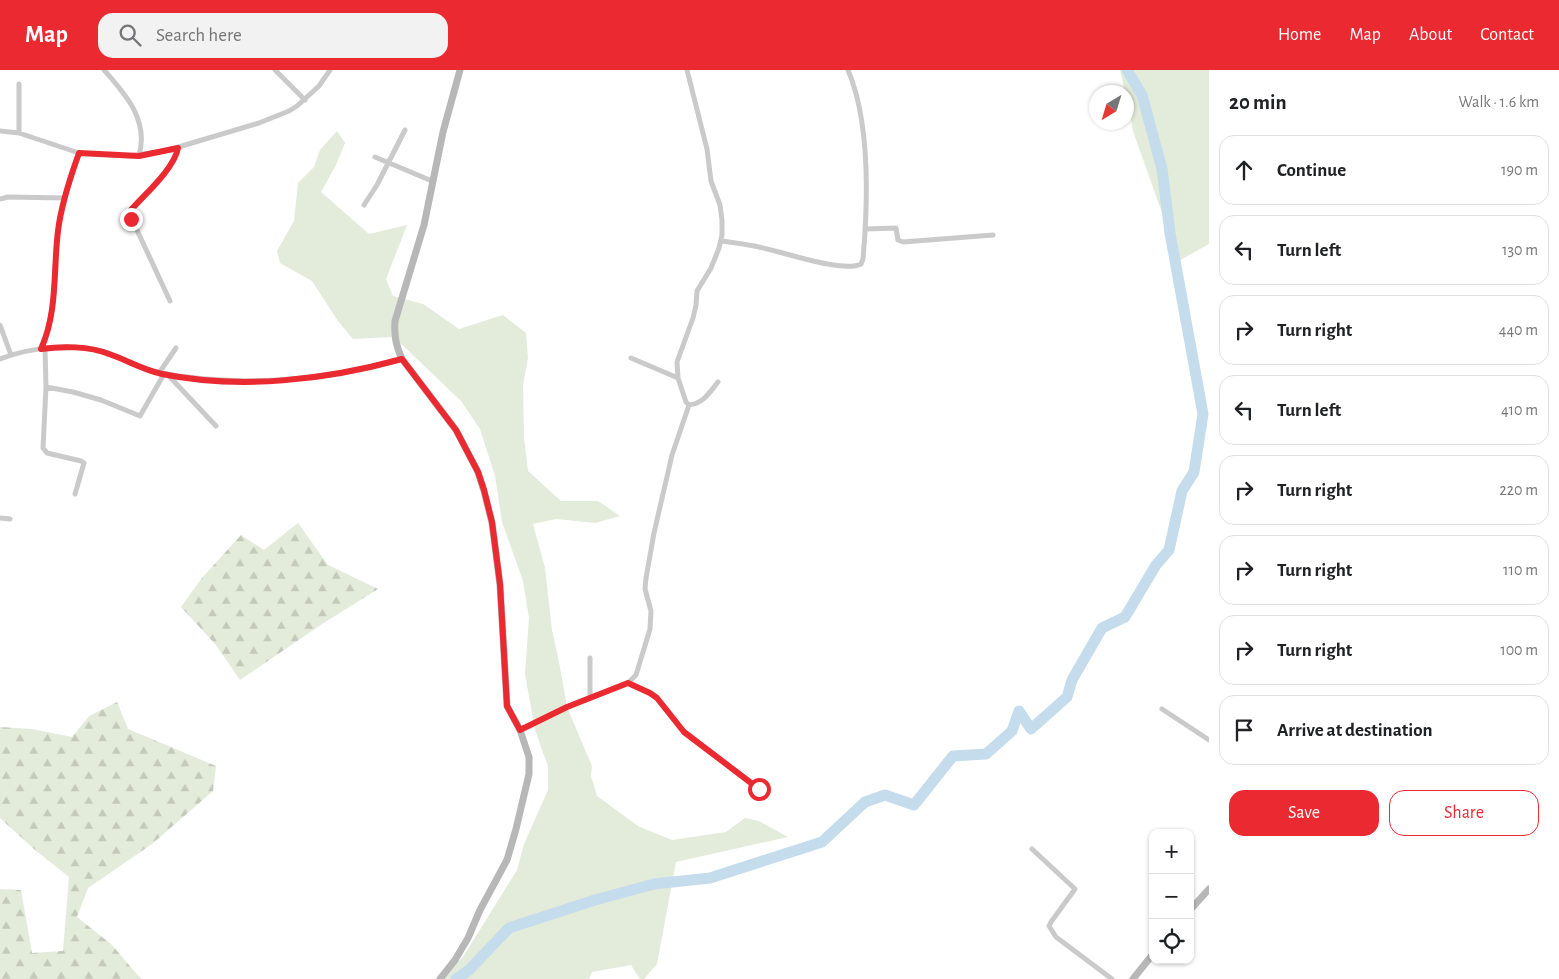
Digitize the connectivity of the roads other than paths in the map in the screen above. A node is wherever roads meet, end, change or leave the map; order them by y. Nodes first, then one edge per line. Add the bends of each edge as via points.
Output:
1 (104, 70) edge
2 (275, 70) edge
3 (330, 70) edge
4 (460, 70) edge
5 (687, 70) edge
6 (848, 70) edge
7 (19, 84) dead end
8 (305, 100) junction
9 (405, 130) dead end
10 (0, 131) edge
11 (19, 133) junction
12 (142, 147) junction
13 (178, 148) junction
14 (79, 153) junction
15 (149, 154) junction
16 (139, 156) junction
17 (375, 157) dead end
18 (389, 163) junction
19 (432, 181) junction
20 (65, 198) junction
21 (0, 199) edge
22 (364, 204) dead end
23 (866, 229) junction
24 (992, 235) dead end
25 (721, 241) junction
26 (170, 301) dead end
27 (0, 325) edge
28 (43, 348) junction
29 (176, 348) dead end
30 (11, 355) junction
31 (631, 358) dead end
32 (402, 359) junction
33 (0, 360) edge
34 (163, 374) junction
35 (678, 378) junction
36 (718, 382) dead end
37 (46, 387) junction
38 (689, 406) junction
39 (216, 426) dead end
40 (75, 494) dead end
41 (0, 518) edge
42 (10, 519) dead end
43 (590, 658) dead end
44 (628, 683) junction
45 (590, 698) junction
46 (1162, 710) dead end
47 (520, 730) junction
48 (1209, 740) edge
49 (759, 789) dead end
50 (1032, 850) dead end
51 (1209, 889) edge
52 (1194, 906) edge
53 (1149, 959) edge
54 (440, 979) edge
55 (1112, 979) edge
56 (1132, 979) edge

1 - 12 street via 137,112
2 - 8 street
3 - 8 street
4 - 19 street
5 - 25 street via 707,149 711,181 720,205
6 - 23 street via 858,100 864,145
7 - 11 street
8 - 13 street via 289,111 259,123
9 - 18 street
10 - 11 street
11 - 14 street
12 - 15 street
12 - 16 street
13 - 15 street
13 - 26 street via 165,172 130,215
14 - 16 street
14 - 20 street
15 - 16 street
17 - 18 street
18 - 19 street
18 - 22 street
19 - 32 street via 422,233 395,321 396,347
20 - 21 street via 21,196
20 - 28 street via 58,231 53,306
23 - 24 street via 896,228 898,240 903,242
23 - 25 street via 863,259 857,266 848,267
25 - 35 street via 711,268 697,291 693,318 677,362
27 - 30 street
28 - 30 street
28 - 34 street via 97,350
28 - 37 street
29 - 34 street
30 - 33 street
31 - 35 street
32 - 34 street via 361,370 284,381 212,380
32 - 47 street via 456,430 484,490 492,522 500,584 507,706
34 - 37 street via 140,416 101,400
34 - 39 street
35 - 38 street
36 - 38 street via 700,403
37 - 40 street via 43,448 47,454 84,463
38 - 44 street via 672,455 651,547 646,589 651,611 650,629 638,671
41 - 42 street
43 - 45 street
44 - 45 street
44 - 49 street via 657,698 684,732
45 - 47 street
46 - 48 street
47 - 54 street via 530,757 529,774 507,860 468,938
50 - 55 street via 1075,889 1051,922 1052,931
51 - 52 street
53 - 56 street

